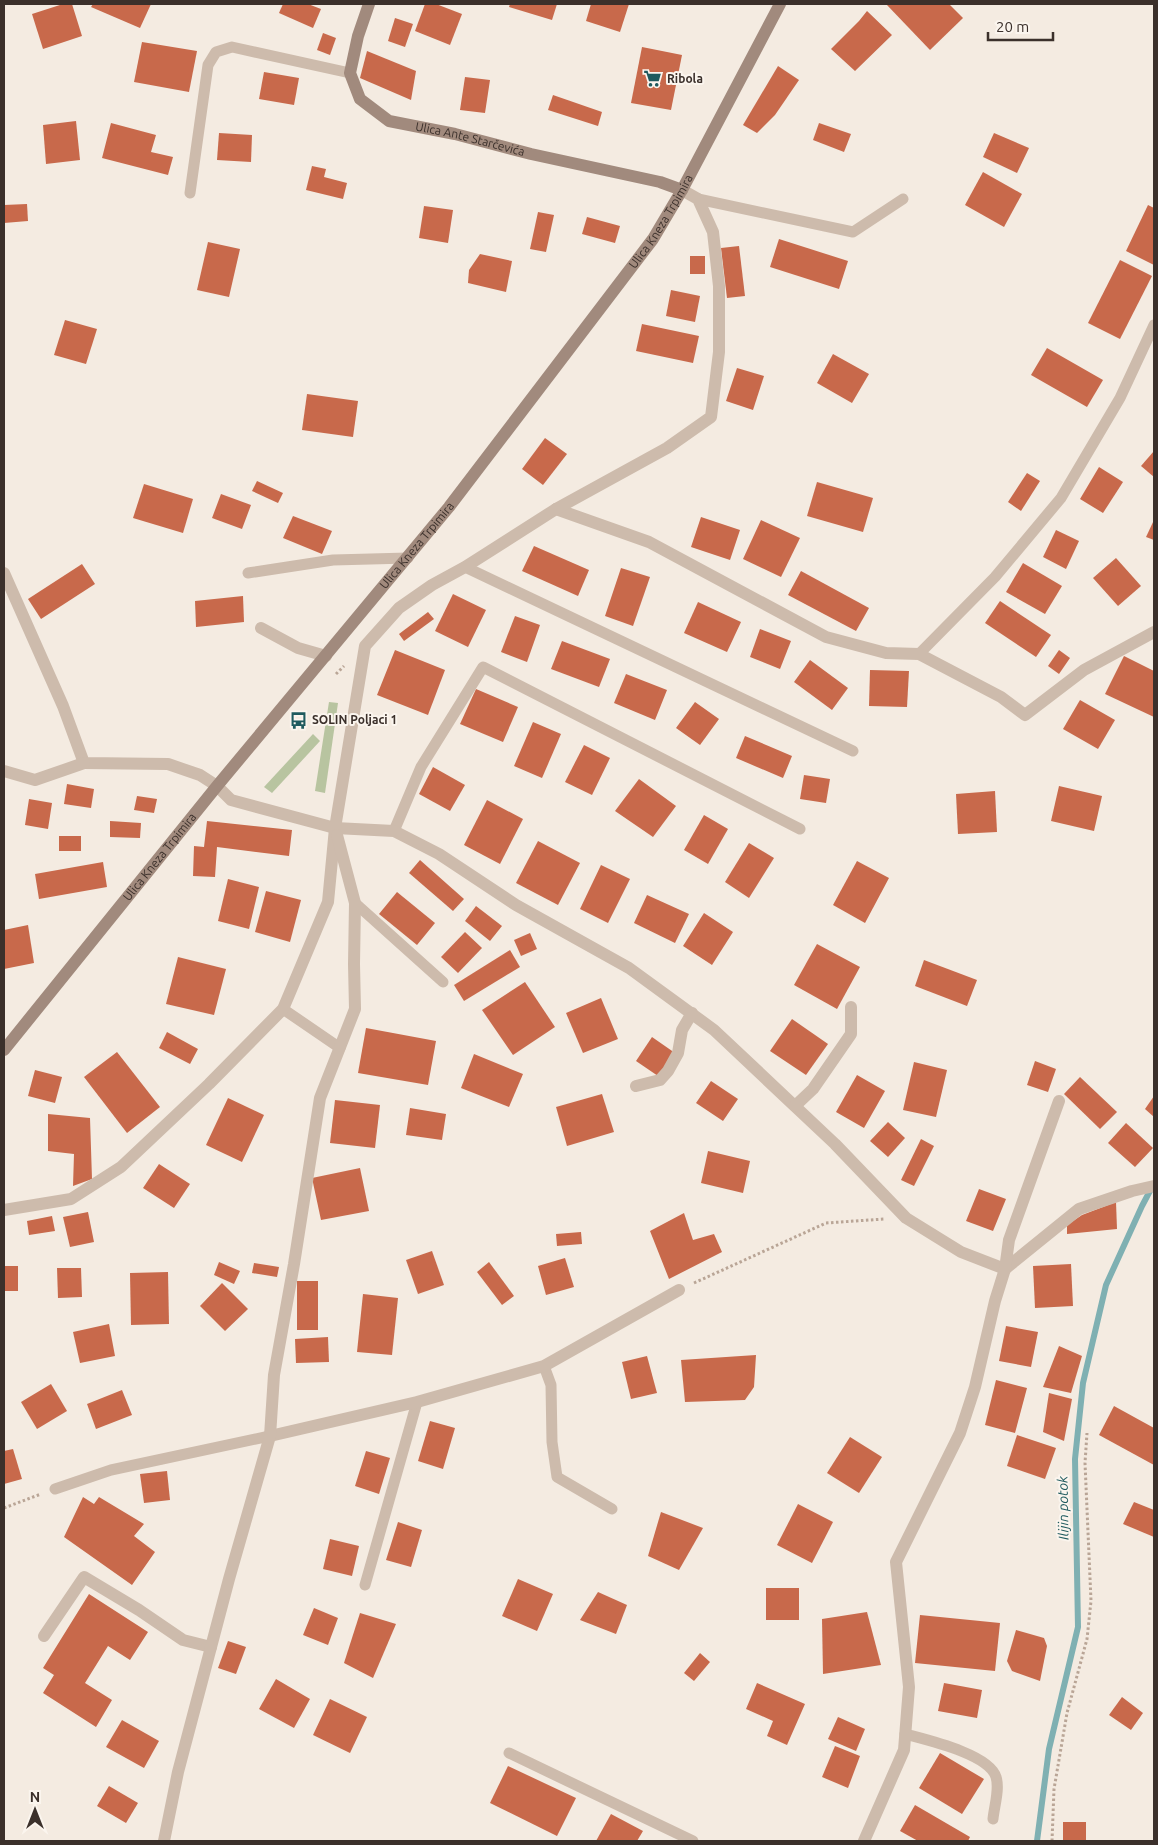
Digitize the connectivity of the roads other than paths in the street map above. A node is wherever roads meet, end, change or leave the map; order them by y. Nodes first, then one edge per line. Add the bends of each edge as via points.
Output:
1 (369, 4) edge
2 (780, 4) edge
3 (350, 73) junction
4 (682, 190) junction
5 (190, 193) dead end
6 (698, 199) junction
7 (903, 199) dead end
8 (1154, 325) edge
9 (556, 510) junction
10 (408, 558) junction
11 (465, 567) junction
12 (4, 573) edge
13 (248, 573) dead end
14 (260, 628) dead end
15 (1151, 637) edge
16 (919, 654) junction
17 (326, 656) junction
18 (853, 751) dead end
19 (84, 763) junction
20 (4, 771) edge
21 (217, 786) junction
22 (335, 828) junction
23 (800, 829) dead end
24 (394, 831) junction
25 (356, 903) junction
26 (443, 982) dead end
27 (851, 1007) dead end
28 (283, 1009) junction
29 (692, 1013) junction
30 (340, 1048) junction
31 (4, 1050) edge
32 (636, 1086) dead end
33 (1059, 1101) dead end
34 (795, 1106) junction
35 (1154, 1186) edge
36 (4, 1210) edge
37 (1005, 1269) junction
38 (680, 1290) road end
39 (544, 1366) junction
40 (417, 1402) junction
41 (270, 1436) junction
42 (55, 1489) road end
43 (612, 1509) dead end
44 (366, 1584) dead end
45 (44, 1636) dead end
46 (212, 1647) junction
47 (905, 1734) junction
48 (510, 1753) dead end
49 (993, 1819) dead end
50 (164, 1841) edge
51 (693, 1841) edge
52 (864, 1841) edge

1 - 3 main road
2 - 4 main road, Ulica Kneza Trpimira
3 - 4 main road, Ulica Ante Starčevića via 360,99 389,121 660,182
3 - 5 lane via 232,47 216,52 208,65
4 - 6 street
4 - 10 main road, Ulica Kneza Trpimira via 653,239
6 - 7 lane via 853,232
6 - 9 street via 712,232 718,286 718,352 711,417 667,448
8 - 16 lane via 1120,398 1061,498 995,576
9 - 11 street
9 - 16 street via 649,542 826,637 886,653
10 - 13 lane via 333,560
10 - 17 main road, Ulica Kneza Trpimira
11 - 18 lane
11 - 22 street via 399,608 365,646
12 - 19 street via 64,706
14 - 17 street via 298,648
15 - 16 street via 1084,670 1026,715 1001,697
17 - 21 main road, Ulica Kneza Trpimira
19 - 20 street via 35,780
19 - 21 street via 168,764 200,774
21 - 22 street via 231,800
21 - 31 main road, Ulica Kneza Trpimira
22 - 24 street
22 - 25 street
22 - 28 street via 328,902
23 - 24 lane via 483,667 420,767
24 - 29 street via 439,854 516,905 629,968
25 - 26 lane
25 - 30 street via 355,1009
27 - 34 street via 851,1034 813,1089
28 - 30 lane
28 - 36 street via 121,1167 71,1199
29 - 32 street via 682,1030 678,1053 668,1071 660,1080
29 - 34 street
30 - 41 street via 320,1098 274,1375
33 - 37 street via 1009,1240
34 - 37 street via 906,1218 961,1252
35 - 37 street via 1079,1209
37 - 47 street via 960,1434 896,1562 909,1687
38 - 39 street
39 - 40 street
39 - 43 lane via 551,1385 552,1442 557,1478
40 - 41 street
40 - 44 lane
41 - 42 lane via 111,1470
41 - 46 street
45 - 46 street via 84,1577 183,1640
46 - 50 street via 178,1772
47 - 49 lane via 949,1745 991,1767 997,1779
47 - 52 street via 904,1750
48 - 51 lane

